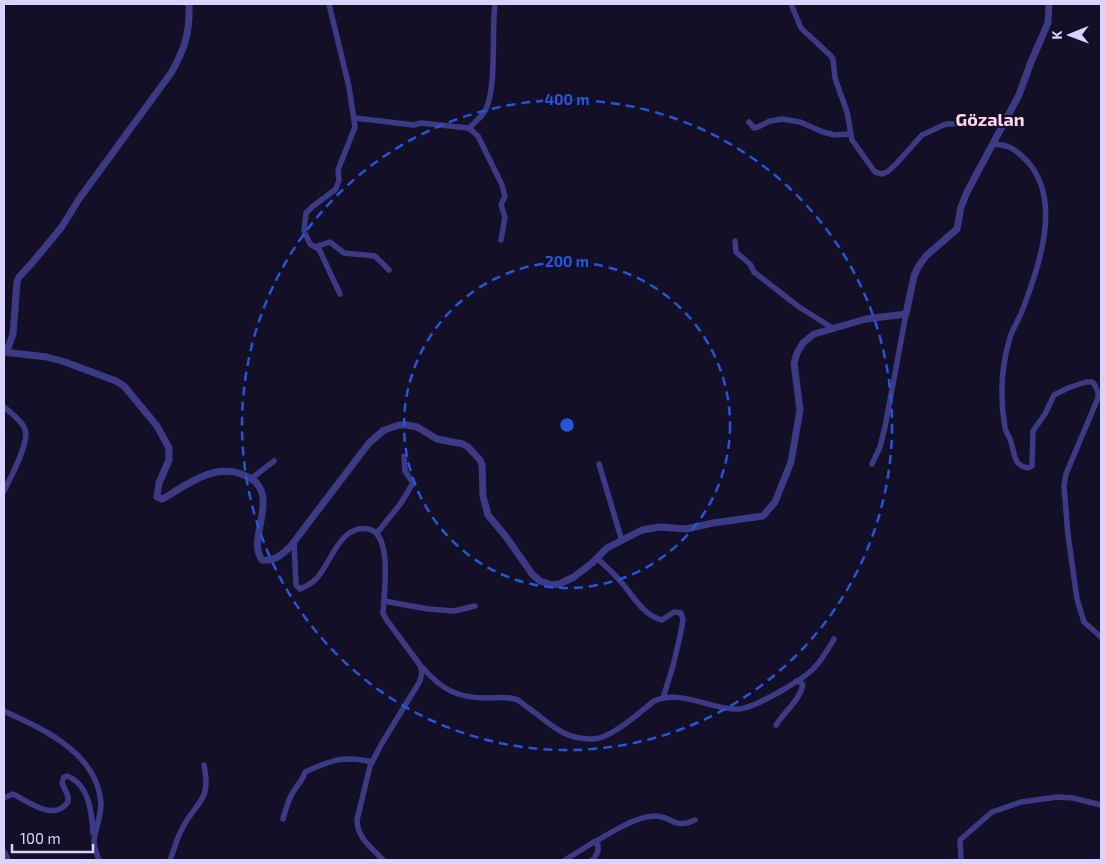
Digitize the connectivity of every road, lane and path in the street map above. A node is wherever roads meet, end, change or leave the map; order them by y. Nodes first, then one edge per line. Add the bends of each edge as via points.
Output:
1 (189, 4) edge
2 (329, 4) edge
3 (495, 4) edge
4 (791, 4) edge
5 (1049, 4) edge
6 (355, 118) junction
7 (1006, 120) junction
8 (749, 122) dead end
9 (469, 128) junction
10 (850, 134) junction
11 (994, 144) junction
12 (501, 240) dead end
13 (735, 241) dead end
14 (315, 247) junction
15 (389, 270) dead end
16 (340, 294) dead end
17 (906, 314) junction
18 (834, 329) junction
19 (4, 352) edge
20 (1098, 386) edge
21 (4, 407) edge
22 (404, 456) dead end
23 (274, 461) dead end
24 (599, 464) dead end
25 (872, 464) dead end
26 (252, 478) junction
27 (4, 491) edge
28 (377, 532) junction
29 (622, 541) junction
30 (294, 542) junction
31 (597, 558) junction
32 (384, 601) junction
33 (475, 606) dead end
34 (1101, 637) edge
35 (834, 639) dead end
36 (420, 665) junction
37 (796, 681) junction
38 (663, 698) junction
39 (4, 711) edge
40 (776, 725) dead end
41 (372, 762) junction
42 (204, 765) dead end
43 (4, 798) edge
44 (1101, 805) edge
45 (283, 819) dead end
46 (695, 820) dead end
47 (594, 842) junction
48 (94, 843) junction
49 (4, 851) edge
50 (8, 860) edge
51 (99, 860) edge
52 (170, 860) edge
53 (383, 860) edge
54 (565, 860) edge
55 (592, 860) edge
56 (962, 860) edge

1 - 19 street via 188,36 171,73 79,198 61,228 19,277 13,334
2 - 6 street
3 - 9 street via 492,88 484,114
4 - 10 street via 801,28 832,59
5 - 7 street via 1045,33
6 - 9 street
6 - 14 street via 355,127 338,170 336,189 306,213 304,231 307,241
7 - 10 street via 946,124 935,128 922,135 896,164 882,174 875,172
7 - 11 street
8 - 10 street via 758,128 778,119 791,119 835,135
9 - 12 street via 478,136 502,185 505,196 501,205 505,217
11 - 17 street via 964,200 957,229 918,267
11 - 20 street via 1009,147 1020,154 1034,169 1044,197 1039,263 1009,340 1001,382 1006,429 1018,464 1028,468 1032,466 1033,431 1054,396 1086,382
13 - 18 street via 736,252 754,272
14 - 15 street via 330,242 344,253 375,256
14 - 16 street via 322,254
17 - 18 street via 866,319
17 - 25 street via 885,427
18 - 29 street via 810,336 796,357 799,419 788,472 768,511 763,516 686,529 649,528
19 - 26 street via 71,363 124,386 157,426 169,448 169,460 157,497 162,499 195,479 212,473 233,471
20 - 34 street via 1098,398 1064,482 1077,599 1084,622
21 - 27 street via 26,430 26,440
22 - 28 street via 405,471 413,484
23 - 26 street
24 - 29 street
26 - 30 street via 262,496 257,544 260,558 267,561 278,557
28 - 30 street via 363,528 347,535 333,551 317,579 300,589 296,585
28 - 32 street via 384,552
29 - 31 street via 607,548
30 - 31 street via 373,439 384,430 407,425 437,439 463,444 478,457 482,465 483,496 488,516 540,581 552,585 566,581
31 - 38 street via 618,578 642,609 654,618 662,620 674,612 681,612 683,620
32 - 33 street via 454,611
32 - 36 street via 386,620
35 - 37 street via 814,668
36 - 38 street via 446,690 458,695 518,700 556,730 574,738 596,740 608,735 654,701
36 - 41 street via 420,681
37 - 38 street via 744,708 727,708 676,696
37 - 40 street via 803,685 801,694
39 - 48 street via 41,729 72,750 90,772 101,804
41 - 45 street via 344,758 305,772 293,791
41 - 53 street via 357,828 361,837
42 - 52 street via 207,791 181,830
43 - 48 street via 13,794 54,812 68,802 62,783 64,777 76,779 90,807
44 - 56 street via 1057,797 1021,802 992,812 960,840
46 - 47 street via 681,825 653,816 632,822
47 - 54 street
47 - 55 street via 598,851
48 - 51 street
49 - 50 street

